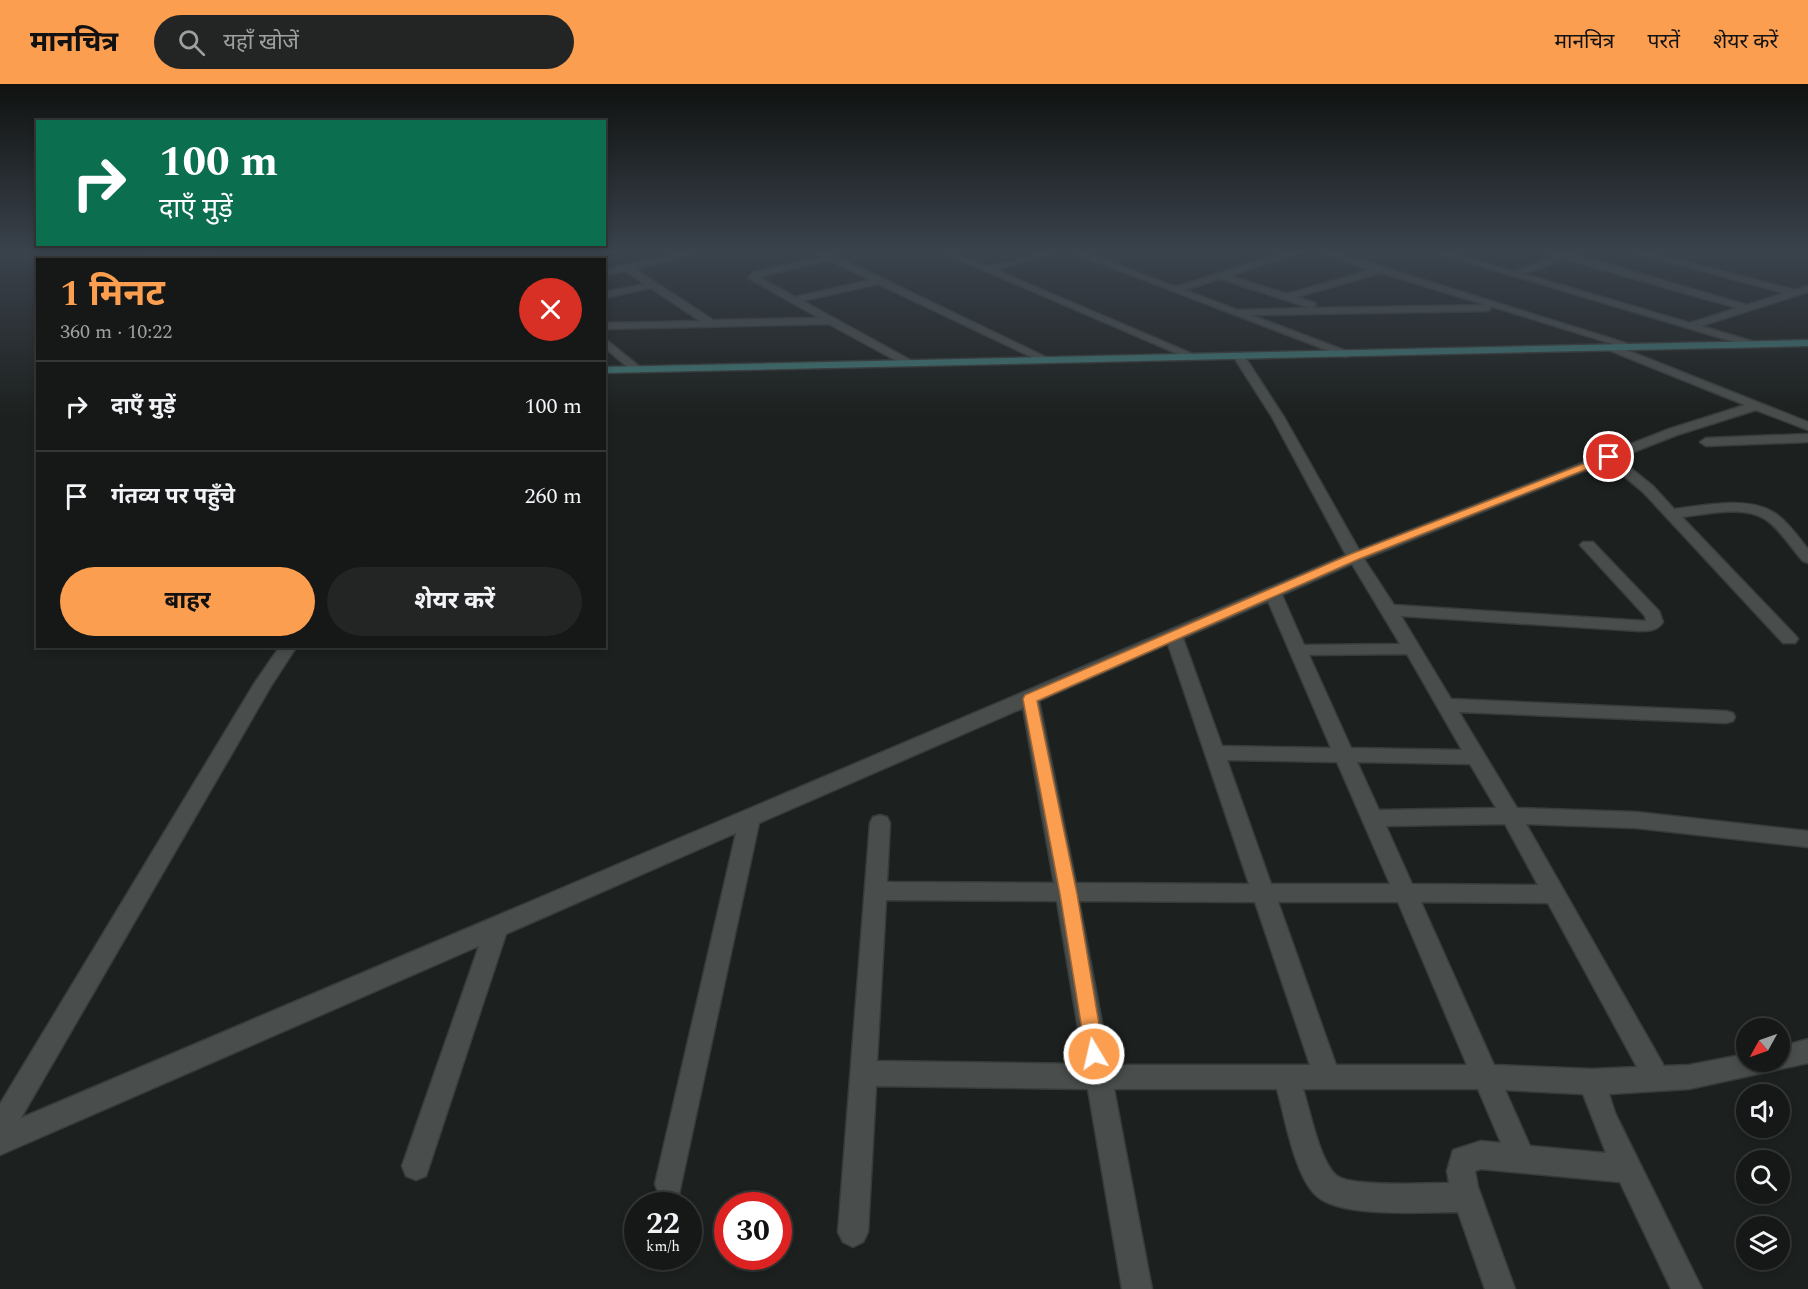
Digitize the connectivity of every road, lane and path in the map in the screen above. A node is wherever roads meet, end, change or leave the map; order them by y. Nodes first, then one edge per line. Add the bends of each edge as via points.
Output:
1 (687, 307) edge
2 (809, 307) edge
3 (937, 307) edge
4 (1075, 307) edge
5 (1221, 307) edge
6 (1316, 307) edge
7 (1484, 307) edge
8 (1506, 307) edge
9 (1626, 307) edge
10 (1747, 308) edge
11 (1321, 309) junction
12 (1233, 312) junction
13 (835, 321) junction
14 (710, 322) junction
15 (606, 326) edge
16 (1691, 326) junction
17 (606, 343) edge
18 (1808, 343) edge
19 (1751, 344) junction
20 (1630, 346) junction
21 (1610, 347) junction
22 (1345, 354) junction
23 (1239, 356) junction
24 (1196, 358) junction
25 (1046, 360) junction
26 (908, 363) junction
27 (636, 369) junction
28 (606, 370) edge
29 (1758, 405) junction
30 (1799, 410) dead end
31 (1781, 414) junction
32 (1808, 426) edge
33 (1808, 438) edge
34 (1706, 442) dead end
35 (1609, 457) junction
36 (1672, 513) junction
37 (1588, 545) dead end
38 (1355, 557) junction
39 (1808, 558) edge
40 (1273, 593) junction
41 (1389, 610) junction
42 (1174, 637) junction
43 (1789, 639) dead end
44 (288, 648) edge
45 (1413, 649) junction
46 (1298, 650) junction
47 (1030, 699) junction
48 (1446, 705) junction
49 (1726, 717) dead end
50 (1214, 753) junction
51 (1343, 755) junction
52 (1476, 757) junction
53 (1511, 816) junction
54 (750, 817) junction
55 (1372, 818) junction
56 (880, 823) dead end
57 (1808, 839) edge
58 (875, 891) junction
59 (1264, 891) junction
60 (1068, 894) junction
61 (1554, 894) junction
62 (1405, 896) junction
63 (496, 926) junction
64 (1808, 1051) edge
65 (1790, 1056) edge
66 (1736, 1068) edge
67 (864, 1073) junction
68 (1286, 1075) junction
69 (1327, 1076) junction
70 (1097, 1077) junction
71 (1486, 1077) junction
72 (1657, 1078) junction
73 (1592, 1082) junction
74 (0, 1129) edge
75 (0, 1141) edge
76 (1522, 1159) junction
77 (416, 1166) dead end
78 (1628, 1169) junction
79 (669, 1184) dead end
80 (1468, 1198) junction
81 (853, 1232) dead end
82 (1137, 1289) edge
83 (1500, 1289) edge
84 (1687, 1289) edge

1 - 14 street
2 - 13 street
3 - 25 street
4 - 24 street
5 - 12 street
6 - 11 street
7 - 11 street
8 - 20 street
9 - 16 street
10 - 16 street
11 - 12 street
12 - 22 street
13 - 14 street
13 - 26 street
14 - 15 street
16 - 19 street
17 - 27 street
18 - 19 street
19 - 20 street
20 - 21 street
21 - 22 street
21 - 29 street
22 - 23 street
23 - 24 street
23 - 38 street via 1278,417
24 - 25 street
25 - 26 street
26 - 27 street
27 - 28 street
29 - 31 street
29 - 35 street
30 - 31 street
31 - 32 street
33 - 34 street
35 - 36 street
35 - 38 street
36 - 39 street via 1760,511 1773,519
36 - 43 street
37 - 41 street via 1653,615 1655,622 1639,626
38 - 40 street
38 - 41 street
40 - 42 street
40 - 46 street
41 - 45 street
42 - 47 street
42 - 50 street
44 - 74 street
45 - 46 street
45 - 48 street
46 - 51 street
47 - 54 street
47 - 60 street
48 - 49 street
48 - 52 street
50 - 51 street
50 - 59 street
51 - 52 street
51 - 55 street
52 - 53 street
53 - 55 street
53 - 57 street via 1636,820
53 - 61 street
54 - 63 street
54 - 79 street
55 - 62 street
56 - 58 street
58 - 60 street
58 - 67 street
59 - 60 street
59 - 62 street
59 - 69 street
60 - 70 street
61 - 62 street
61 - 72 street
62 - 71 street
63 - 75 street
63 - 77 street
64 - 65 street
66 - 72 street via 1689,1077
67 - 70 street
67 - 81 street
68 - 69 street
68 - 70 street
68 - 80 street via 1310,1156 1328,1187 1353,1196
69 - 71 street
70 - 82 street
71 - 73 street
71 - 76 street
72 - 73 street
73 - 78 street via 1603,1117
76 - 78 street
76 - 80 street via 1481,1155 1463,1160 1461,1171
78 - 84 street
80 - 83 street

